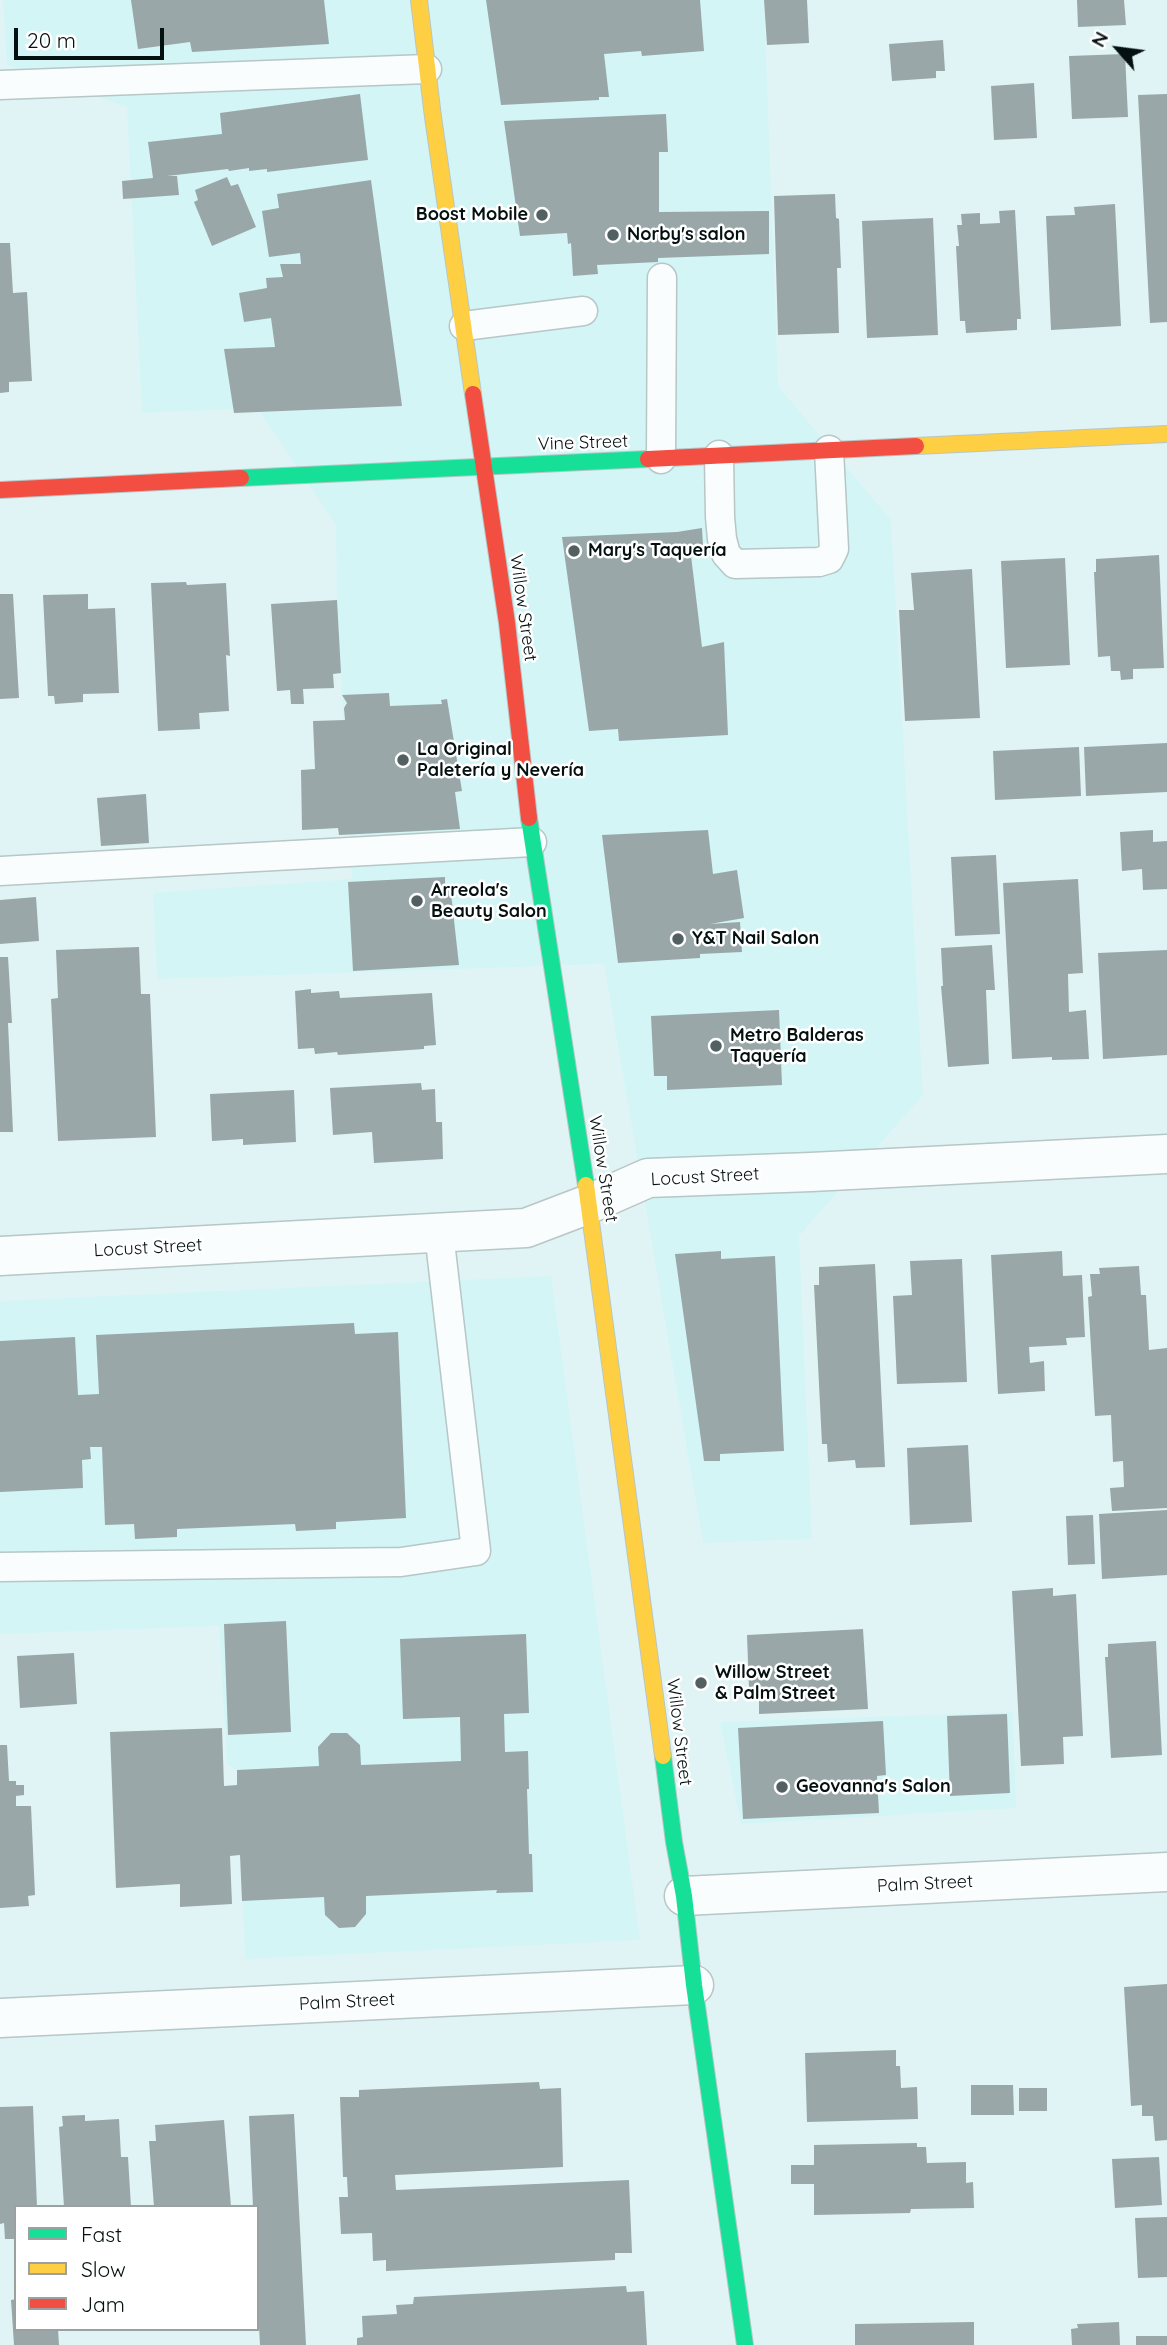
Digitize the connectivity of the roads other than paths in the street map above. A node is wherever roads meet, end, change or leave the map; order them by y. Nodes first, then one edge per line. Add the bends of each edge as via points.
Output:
1 (419, 0) edge
2 (427, 69) junction
3 (0, 85) edge
4 (662, 278) dead end
5 (583, 311) dead end
6 (464, 326) junction
7 (1167, 434) edge
8 (829, 450) junction
9 (719, 456) junction
10 (661, 459) junction
11 (484, 466) junction
12 (0, 491) edge
13 (532, 842) junction
14 (0, 871) edge
15 (1167, 1154) edge
16 (589, 1204) junction
17 (439, 1233) junction
18 (0, 1256) edge
19 (0, 1567) edge
20 (1167, 1872) edge
21 (684, 1896) junction
22 (694, 1986) junction
23 (0, 2018) edge
24 (746, 2345) edge

1 - 2 main road, Willow Street
2 - 3 lane
2 - 6 main road, Willow Street
4 - 10 lane
5 - 6 lane
6 - 11 main road, Willow Street
7 - 8 main road, Vine Street
8 - 9 main road, Vine Street
8 - 9 lane via 834,549 829,559 819,562 735,564 722,539
9 - 10 main road, Vine Street
10 - 11 main road, Vine Street
11 - 12 main road, Vine Street
11 - 13 main road, Willow Street
13 - 14 lane
13 - 16 main road, Willow Street
15 - 16 street, Locust Street via 648,1178
16 - 17 street, Locust Street via 526,1228
16 - 21 main road, Willow Street
17 - 18 street, Locust Street
17 - 19 lane via 475,1551 401,1562
20 - 21 street, Palm Street
21 - 22 main road, Willow Street
22 - 23 street, Palm Street
22 - 24 main road, Willow Street

